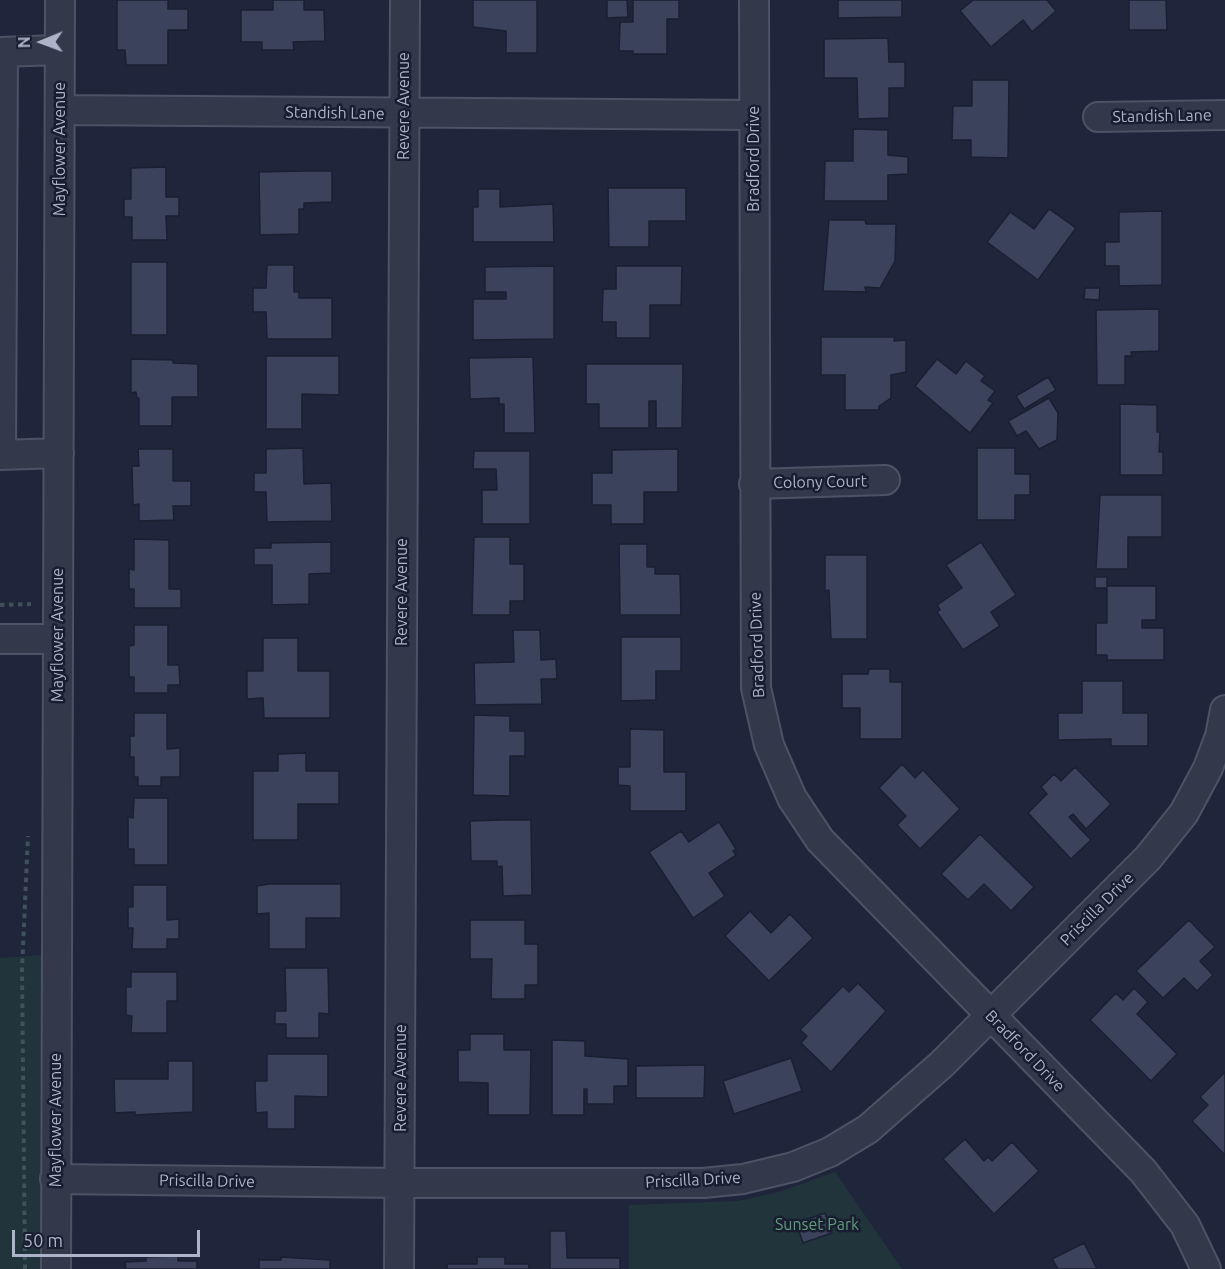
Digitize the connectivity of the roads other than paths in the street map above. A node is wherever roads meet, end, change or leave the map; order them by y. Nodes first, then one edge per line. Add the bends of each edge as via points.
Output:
1 (60, 0) edge
2 (405, 0) edge
3 (754, 0) edge
4 (59, 50) junction
5 (1, 52) edge
6 (60, 110) junction
7 (404, 114) junction
8 (753, 115) junction
9 (1225, 115) edge
10 (1098, 117) dead end
11 (59, 453) junction
12 (0, 455) edge
13 (885, 480) dead end
14 (754, 484) junction
15 (0, 639) edge
16 (58, 639) junction
17 (1225, 710) edge
18 (991, 1016) junction
19 (55, 1179) junction
20 (400, 1183) junction
21 (56, 1269) edge
22 (399, 1269) edge
23 (1206, 1269) edge

1 - 4 street, Mayflower Avenue
2 - 7 street, Revere Avenue
3 - 8 street, Bradford Drive
4 - 5 street
4 - 6 street, Mayflower Avenue
5 - 12 street
6 - 7 street, Standish Lane
6 - 11 street, Mayflower Avenue
7 - 8 street, Standish Lane
7 - 20 street, Revere Avenue
8 - 14 street, Bradford Drive
9 - 10 street, Standish Lane
11 - 12 street
11 - 16 street, Mayflower Avenue
13 - 14 street, Colony Court
14 - 18 street, Bradford Drive via 756,688 769,745 792,798 820,840
15 - 16 street
16 - 19 street, Mayflower Avenue
17 - 18 street, Priscilla Drive via 1208,768 1184,813 1148,858
18 - 20 street, Priscilla Drive via 868,1129 830,1152 793,1167 704,1183
18 - 23 street, Bradford Drive via 1165,1197 1185,1225
19 - 20 street, Priscilla Drive
19 - 21 street, Mayflower Avenue
20 - 22 street, Revere Avenue

